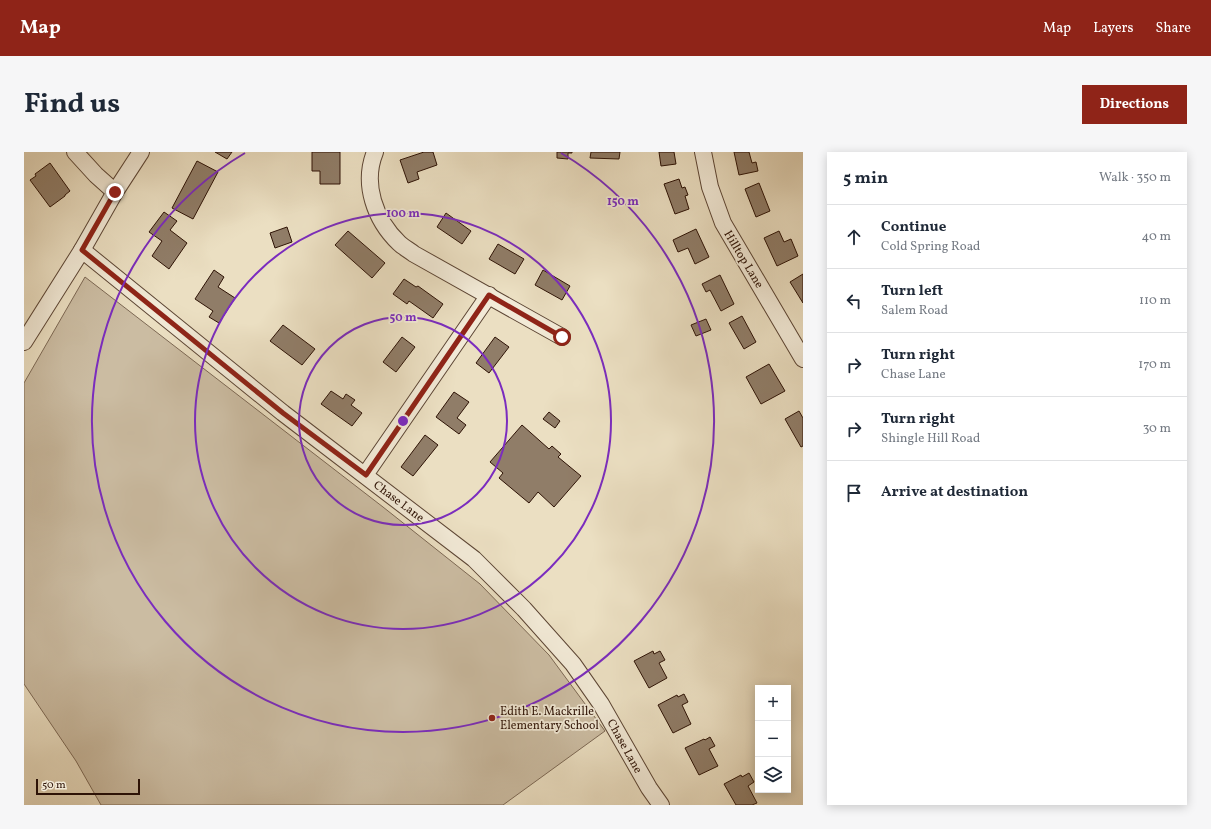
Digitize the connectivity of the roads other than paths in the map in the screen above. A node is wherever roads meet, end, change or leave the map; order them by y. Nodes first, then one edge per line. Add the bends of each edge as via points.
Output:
1 (75, 152) edge
2 (141, 152) edge
3 (375, 152) edge
4 (703, 152) edge
5 (115, 192) junction
6 (82, 250) junction
7 (489, 295) junction
8 (26, 334) edge
9 (562, 337) dead end
10 (803, 359) edge
11 (366, 475) junction
12 (661, 805) edge

1 - 5 street
2 - 5 street
3 - 7 street via 370,186 373,202 388,230 414,254
4 - 10 street, Hilltop Lane via 710,187 723,223
5 - 6 street
6 - 8 street
6 - 11 street, Chase Lane via 283,413
7 - 9 street
7 - 11 street
11 - 12 street, Chase Lane via 474,559 524,609 573,664 594,693

